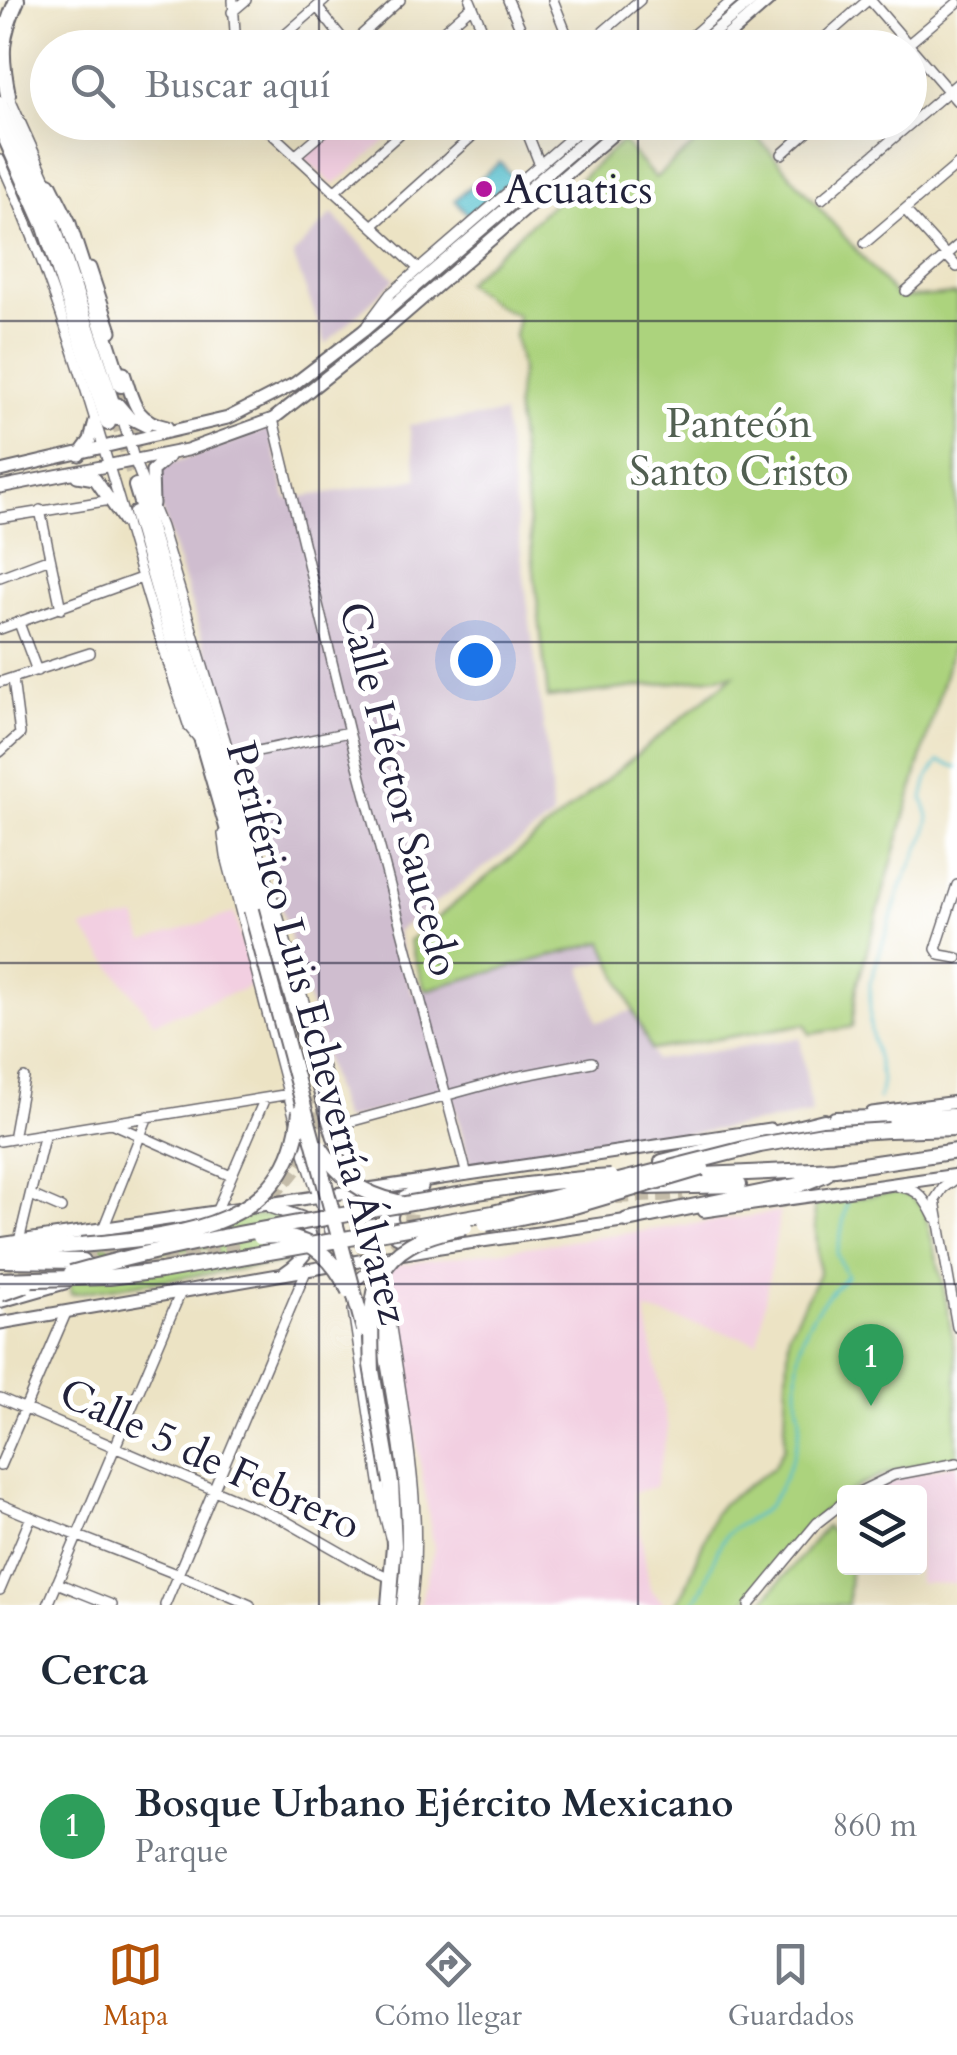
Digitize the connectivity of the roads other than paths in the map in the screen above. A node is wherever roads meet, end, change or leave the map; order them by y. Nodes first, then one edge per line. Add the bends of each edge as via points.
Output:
1 (16, 0) edge
2 (233, 0) edge
3 (246, 0) edge
4 (400, 0) edge
5 (508, 0) edge
6 (553, 0) edge
7 (640, 0) edge
8 (732, 0) edge
9 (752, 0) edge
10 (770, 0) edge
11 (869, 0) edge
12 (957, 2) edge
13 (321, 3) edge
14 (471, 3) edge
15 (232, 12) junction
16 (0, 16) edge
17 (234, 30) edge
18 (290, 30) edge
19 (338, 30) edge
20 (367, 30) edge
21 (443, 30) edge
22 (482, 30) edge
23 (520, 30) edge
24 (565, 30) edge
25 (605, 30) edge
26 (706, 30) edge
27 (713, 30) edge
28 (735, 30) edge
29 (835, 30) edge
30 (893, 30) edge
31 (925, 30) edge
32 (927, 64) edge
33 (0, 78) edge
34 (953, 87) edge
35 (4, 99) edge
36 (957, 101) edge
37 (927, 109) edge
38 (0, 126) edge
39 (0, 138) edge
40 (278, 140) edge
41 (314, 140) edge
42 (393, 140) edge
43 (468, 140) edge
44 (530, 140) edge
45 (567, 140) edge
46 (595, 140) edge
47 (597, 140) edge
48 (798, 140) edge
49 (892, 140) edge
50 (782, 154) dead end
51 (295, 156) junction
52 (0, 160) edge
53 (540, 165) junction
54 (957, 165) edge
55 (46, 191) junction
56 (334, 192) junction
57 (822, 200) dead end
58 (62, 205) junction
59 (905, 210) junction
60 (372, 226) junction
61 (865, 243) dead end
62 (957, 246) edge
63 (946, 256) junction
64 (957, 267) edge
65 (76, 268) joint
66 (419, 270) junction
67 (906, 291) dead end
68 (76, 326) junction
69 (363, 331) junction
70 (121, 385) tunnel mouth
71 (110, 418) junction
72 (273, 418) junction
73 (201, 426) junction
74 (167, 427) junction
75 (130, 443) junction
76 (104, 449) junction
77 (173, 454) junction
78 (79, 455) junction
79 (136, 462) junction
80 (110, 467) junction
81 (0, 471) edge
82 (48, 477) junction
83 (0, 487) edge
84 (130, 489) junction
85 (148, 506) junction
86 (40, 510) junction
87 (0, 518) edge
88 (125, 522) joint
89 (50, 558) junction
90 (0, 577) edge
91 (140, 578) junction
92 (60, 608) junction
93 (20, 624) junction
94 (0, 629) edge
95 (90, 654) dead end
96 (37, 671) junction
97 (12, 680) junction
98 (0, 682) edge
99 (349, 732) junction
100 (200, 740) junction
101 (0, 752) edge
102 (226, 758) junction
103 (220, 806) junction
104 (957, 885) edge
105 (944, 920) junction
106 (957, 922) edge
107 (957, 958) edge
108 (294, 1003) junction
109 (592, 1062) dead end
110 (24, 1078) dead end
111 (446, 1096) junction
112 (302, 1097) junction
113 (266, 1098) junction
114 (957, 1102) edge
115 (148, 1116) junction
116 (957, 1116) edge
117 (830, 1120) junction
118 (889, 1120) junction
119 (112, 1123) junction
120 (957, 1128) edge
121 (309, 1130) junction
122 (45, 1133) junction
123 (337, 1134) junction
124 (141, 1136) junction
125 (13, 1139) junction
126 (0, 1141) edge
127 (350, 1151) junction
128 (957, 1152) edge
129 (662, 1162) dead end
130 (307, 1163) junction
131 (836, 1169) junction
132 (466, 1175) junction
133 (231, 1176) junction
134 (813, 1176) junction
135 (957, 1177) edge
136 (440, 1180) junction
137 (886, 1186) junction
138 (361, 1192) junction
139 (683, 1194) tunnel mouth
140 (31, 1195) junction
141 (319, 1197) junction
142 (257, 1205) junction
143 (61, 1208) dead end
144 (216, 1212) junction
145 (627, 1220) junction
146 (938, 1226) junction
147 (103, 1229) junction
148 (20, 1241) junction
149 (0, 1247) edge
150 (440, 1247) junction
151 (378, 1258) junction
152 (0, 1260) edge
153 (84, 1261) dead end
154 (343, 1265) junction
155 (306, 1271) junction
156 (280, 1275) junction
157 (0, 1280) edge
158 (385, 1284) junction
159 (350, 1292) junction
160 (180, 1294) junction
161 (0, 1297) edge
162 (66, 1313) junction
163 (0, 1323) edge
164 (382, 1326) dead end
165 (957, 1327) edge
166 (368, 1354) junction
167 (372, 1372) junction
168 (0, 1398) edge
169 (25, 1408) junction
170 (115, 1448) junction
171 (957, 1463) edge
172 (0, 1466) edge
173 (874, 1485) edge
174 (212, 1490) junction
175 (0, 1504) edge
176 (837, 1508) edge
177 (30, 1518) junction
178 (75, 1537) junction
179 (394, 1545) junction
180 (178, 1573) junction
181 (393, 1579) junction
182 (58, 1583) junction
183 (0, 1590) edge
184 (48, 1605) edge
185 (112, 1605) edge
186 (165, 1605) edge
187 (250, 1605) edge
188 (390, 1605) edge
189 (407, 1605) edge
190 (749, 1605) edge

1 - 16 highway
1 - 35 highway via 1,47
2 - 15 street
3 - 15 street
4 - 20 street
5 - 23 street
6 - 24 street
7 - 25 street
8 - 26 street
9 - 27 main road
10 - 28 main road
11 - 29 street
11 - 30 street
12 - 31 street
13 - 18 street
13 - 19 street
14 - 21 street
14 - 22 street
15 - 17 street
32 - 34 street
33 - 35 street
34 - 36 street
34 - 37 street
35 - 55 highway
38 - 68 highway via 45,227
39 - 68 highway
40 - 51 street
41 - 51 street
42 - 56 street
43 - 60 street
44 - 53 street
45 - 53 street
46 - 69 main road
47 - 72 main road via 386,330
48 - 50 street
49 - 57 street
51 - 56 street
52 - 71 street
53 - 66 street
54 - 59 street
55 - 58 highway
55 - 65 highway
55 - 71 highway
56 - 60 street
58 - 70 highway
58 - 74 main road via 76,228 136,408 147,422
59 - 61 street
59 - 63 street
60 - 66 street
62 - 63 street
63 - 64 street
63 - 67 street
65 - 71 street
66 - 69 street
68 - 71 highway
69 - 73 main road via 294,384
71 - 74 main road
71 - 75 street
71 - 76 street
71 - 78 main road
72 - 77 main road
72 - 99 street, Calle Héctor Saucedo
73 - 74 main road
73 - 75 main road
75 - 76 main road
75 - 79 street
76 - 78 main road
76 - 80 street
77 - 79 main road
77 - 85 main road via 152,470
78 - 81 main road
79 - 80 main road
79 - 84 street
80 - 82 main road
80 - 84 street
82 - 83 main road
82 - 84 main road
84 - 85 highway, Periférico Luis Echeverría Álvarez
84 - 86 street
84 - 88 main road
84 - 100 highway, Periférico Luis Echeverría Álvarez
85 - 102 highway, Periférico Luis Echeverría Álvarez
86 - 87 street
86 - 89 street
88 - 91 street
89 - 90 street
89 - 92 street
91 - 92 street
91 - 100 street via 189,728
92 - 93 street
93 - 94 street
93 - 96 street
95 - 96 street
96 - 97 street
97 - 98 street
97 - 101 street via 20,734
99 - 102 street
99 - 111 street, Calle Héctor Saucedo
100 - 103 highway, Periférico Luis Echeverría Álvarez
102 - 108 highway, Periférico Luis Echeverría Álvarez
102 - 123 street
103 - 112 highway, Periférico Luis Echeverría Álvarez, bridge
103 - 112 street via 226,856
104 - 105 street
105 - 106 street
105 - 107 street via 936,949
108 - 112 highway
108 - 123 highway, Periférico Luis Echeverría Álvarez
109 - 111 street
110 - 125 street
111 - 123 street
111 - 132 street, Calle Héctor Saucedo
112 - 113 street
112 - 121 highway, Periférico Luis Echeverría Álvarez, bridge
112 - 130 street
112 - 149 highway, bridge via 288,1161 269,1190 222,1220 181,1233
113 - 115 street
113 - 133 street
114 - 118 main road
115 - 119 street
115 - 124 street
116 - 118 highway
117 - 118 highway
117 - 129 highway
117 - 132 main road
118 - 120 highway
118 - 157 highway, bridge via 760,1145 527,1206 353,1238 132,1274
118 - 167 highway, bridge via 574,1206 420,1238 389,1262 375,1286
119 - 122 street
119 - 124 street
121 - 134 highway, bridge via 356,1186 396,1202 524,1189 696,1187
121 - 166 highway, Periférico Luis Echeverría Álvarez, bridge
122 - 125 street
122 - 140 street
123 - 127 street
124 - 133 street
124 - 147 street
125 - 126 street
127 - 130 street via 344,1168 332,1175
127 - 138 street
128 - 131 highway
130 - 141 street
131 - 134 highway
131 - 145 highway via 798,1185
131 - 161 highway, bridge via 531,1184 134,1256
132 - 136 main road
133 - 144 street
134 - 139 highway via 749,1190
135 - 137 main road
135 - 146 street via 935,1200
136 - 138 main road
136 - 150 main road via 398,1198 391,1216 402,1241
137 - 145 main road
137 - 146 street via 922,1196
138 - 141 main road
138 - 151 street
140 - 143 street
140 - 148 street
141 - 142 main road
141 - 154 street
142 - 144 main road
142 - 156 main road via 291,1212 310,1232 304,1257
144 - 147 main road
145 - 150 main road
146 - 165 street
147 - 148 main road
148 - 149 main road
150 - 151 main road
151 - 154 main road
151 - 158 street
152 - 153 highway
154 - 155 main road
154 - 159 street
155 - 156 main road
155 - 174 street
156 - 160 main road
158 - 159 street via 364,1275
158 - 189 street via 416,1504
159 - 179 street
160 - 162 main road
160 - 170 street
161 - 166 highway, bridge via 152,1256 294,1237 321,1252 340,1275
162 - 163 main road
162 - 169 street
164 - 189 highway, Periférico Luis Echeverría Álvarez via 409,1513
166 - 167 highway, Periférico Luis Echeverría Álvarez, bridge
167 - 179 highway, Periférico Luis Echeverría Álvarez, bridge
168 - 169 street, Calle 5 de Febrero
169 - 170 street, Calle 5 de Febrero
169 - 172 street
170 - 174 street, Calle 5 de Febrero
170 - 178 street
171 - 173 street
174 - 180 street
174 - 181 street, Calle 5 de Febrero via 301,1528
175 - 177 street
176 - 190 street
177 - 178 street
177 - 183 street
178 - 180 street
178 - 182 street
179 - 181 highway, Periférico Luis Echeverría Álvarez
180 - 186 street
180 - 187 street
181 - 188 highway, Periférico Luis Echeverría Álvarez
182 - 184 street
182 - 185 street

